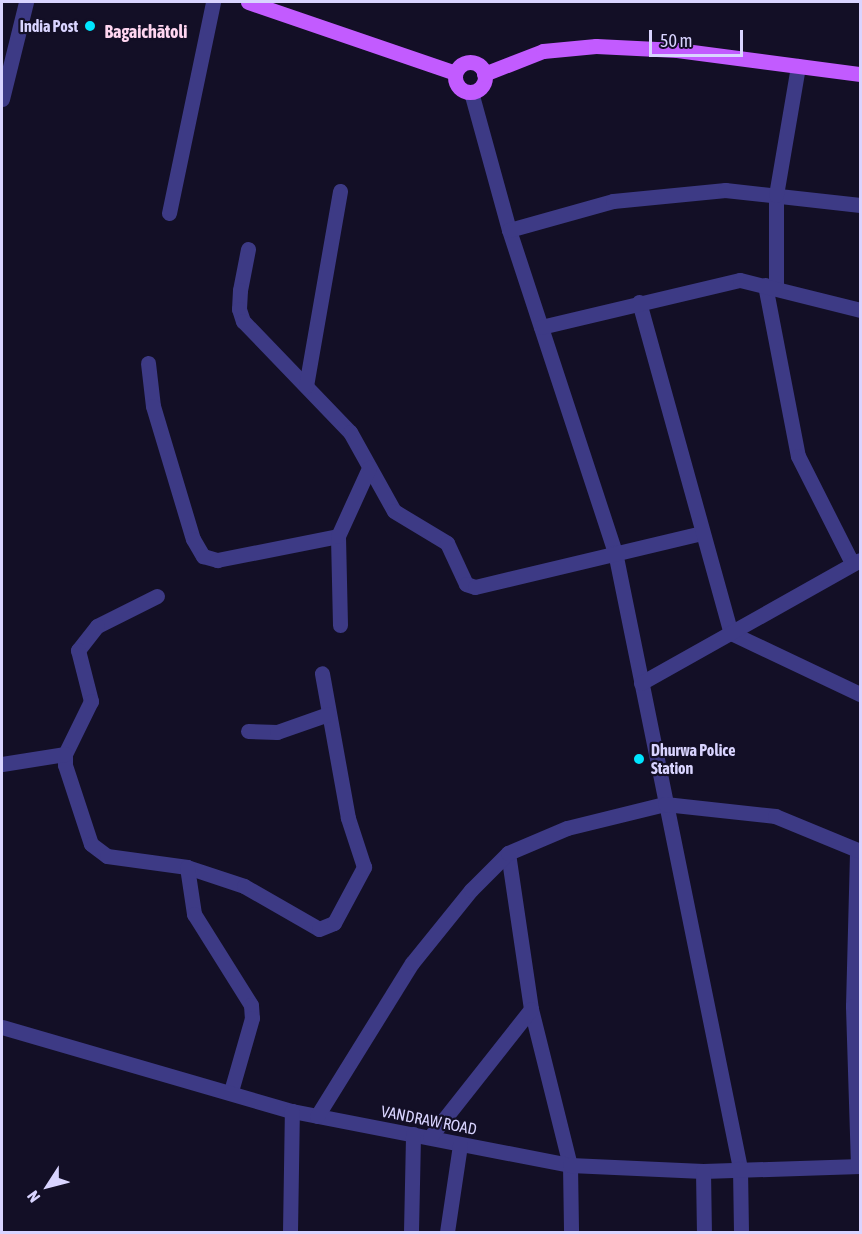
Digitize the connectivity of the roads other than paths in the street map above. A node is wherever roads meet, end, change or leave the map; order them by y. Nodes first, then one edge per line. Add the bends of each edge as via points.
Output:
1 (26, 2) edge
2 (213, 2) edge
3 (248, 2) edge
4 (2, 33) edge
5 (17, 36) junction
6 (798, 66) junction
7 (455, 73) junction
8 (484, 74) junction
9 (861, 74) edge
10 (471, 92) junction
11 (2, 99) edge
12 (340, 191) dead end
13 (776, 195) junction
14 (861, 205) edge
15 (169, 213) dead end
16 (509, 230) junction
17 (248, 249) dead end
18 (770, 286) junction
19 (639, 302) junction
20 (861, 310) edge
21 (541, 327) junction
22 (148, 363) dead end
23 (306, 386) junction
24 (369, 468) junction
25 (701, 533) junction
26 (338, 536) junction
27 (615, 552) junction
28 (856, 561) edge
29 (157, 596) dead end
30 (340, 625) dead end
31 (731, 633) junction
32 (322, 674) dead end
33 (641, 683) junction
34 (861, 694) edge
35 (328, 714) junction
36 (248, 731) dead end
37 (65, 754) junction
38 (2, 764) edge
39 (665, 804) junction
40 (859, 851) edge
41 (508, 854) junction
42 (187, 867) junction
43 (857, 1006) edge
44 (531, 1009) junction
45 (2, 1027) edge
46 (231, 1091) junction
47 (292, 1111) junction
48 (318, 1116) junction
49 (858, 1121) edge
50 (413, 1134) junction
51 (430, 1137) junction
52 (460, 1145) junction
53 (570, 1165) junction
54 (859, 1166) edge
55 (740, 1168) junction
56 (703, 1171) junction
57 (290, 1233) edge
58 (411, 1233) edge
59 (447, 1233) edge
60 (571, 1233) edge
61 (704, 1233) edge
62 (741, 1233) edge

1 - 5 street
2 - 15 street
3 - 7 main road
4 - 5 street
5 - 11 street
6 - 8 main road via 677,50 596,46 543,51
6 - 9 main road
6 - 13 street
7 - 8 main road via 470,62 479,65
7 - 10 main road via 458,87
8 - 10 main road via 483,84
10 - 16 street
12 - 23 street
13 - 14 street
13 - 16 street via 724,190 613,201
13 - 18 street
16 - 21 street
17 - 23 street via 240,290 243,321
18 - 19 street via 740,280
18 - 20 street
18 - 28 street via 798,456
19 - 21 street
19 - 25 street
21 - 27 street
22 - 26 street via 153,406 193,539 203,556 217,560
23 - 24 street via 350,432
24 - 26 street
24 - 27 street via 394,511 447,543 463,580 471,587
25 - 27 street
25 - 31 street
26 - 30 street
27 - 33 street
28 - 31 street
29 - 37 street via 97,626 80,645 77,655 91,701
31 - 33 street
31 - 34 street
32 - 35 street
33 - 39 street
35 - 36 street via 277,732
35 - 42 street via 348,818 364,867 334,923 319,929 244,886
37 - 38 street
37 - 42 street via 67,775 98,852
39 - 40 street via 775,816
39 - 41 street via 567,828
39 - 55 street
40 - 43 street
41 - 44 street
41 - 48 street via 471,890 412,963
42 - 46 street via 194,914 251,1005 252,1018
43 - 49 street
44 - 51 street
44 - 53 street
45 - 46 street, VANDRAW ROAD
46 - 47 street, VANDRAW ROAD
47 - 48 street, VANDRAW ROAD
47 - 57 street
48 - 50 street, VANDRAW ROAD
49 - 54 street
50 - 51 street, VANDRAW ROAD
50 - 58 street
51 - 52 street, VANDRAW ROAD
52 - 53 street, VANDRAW ROAD
52 - 59 street
53 - 56 street, VANDRAW ROAD
53 - 60 street
54 - 55 street, VANDRAW ROAD
55 - 56 street, VANDRAW ROAD
55 - 62 street
56 - 61 street

